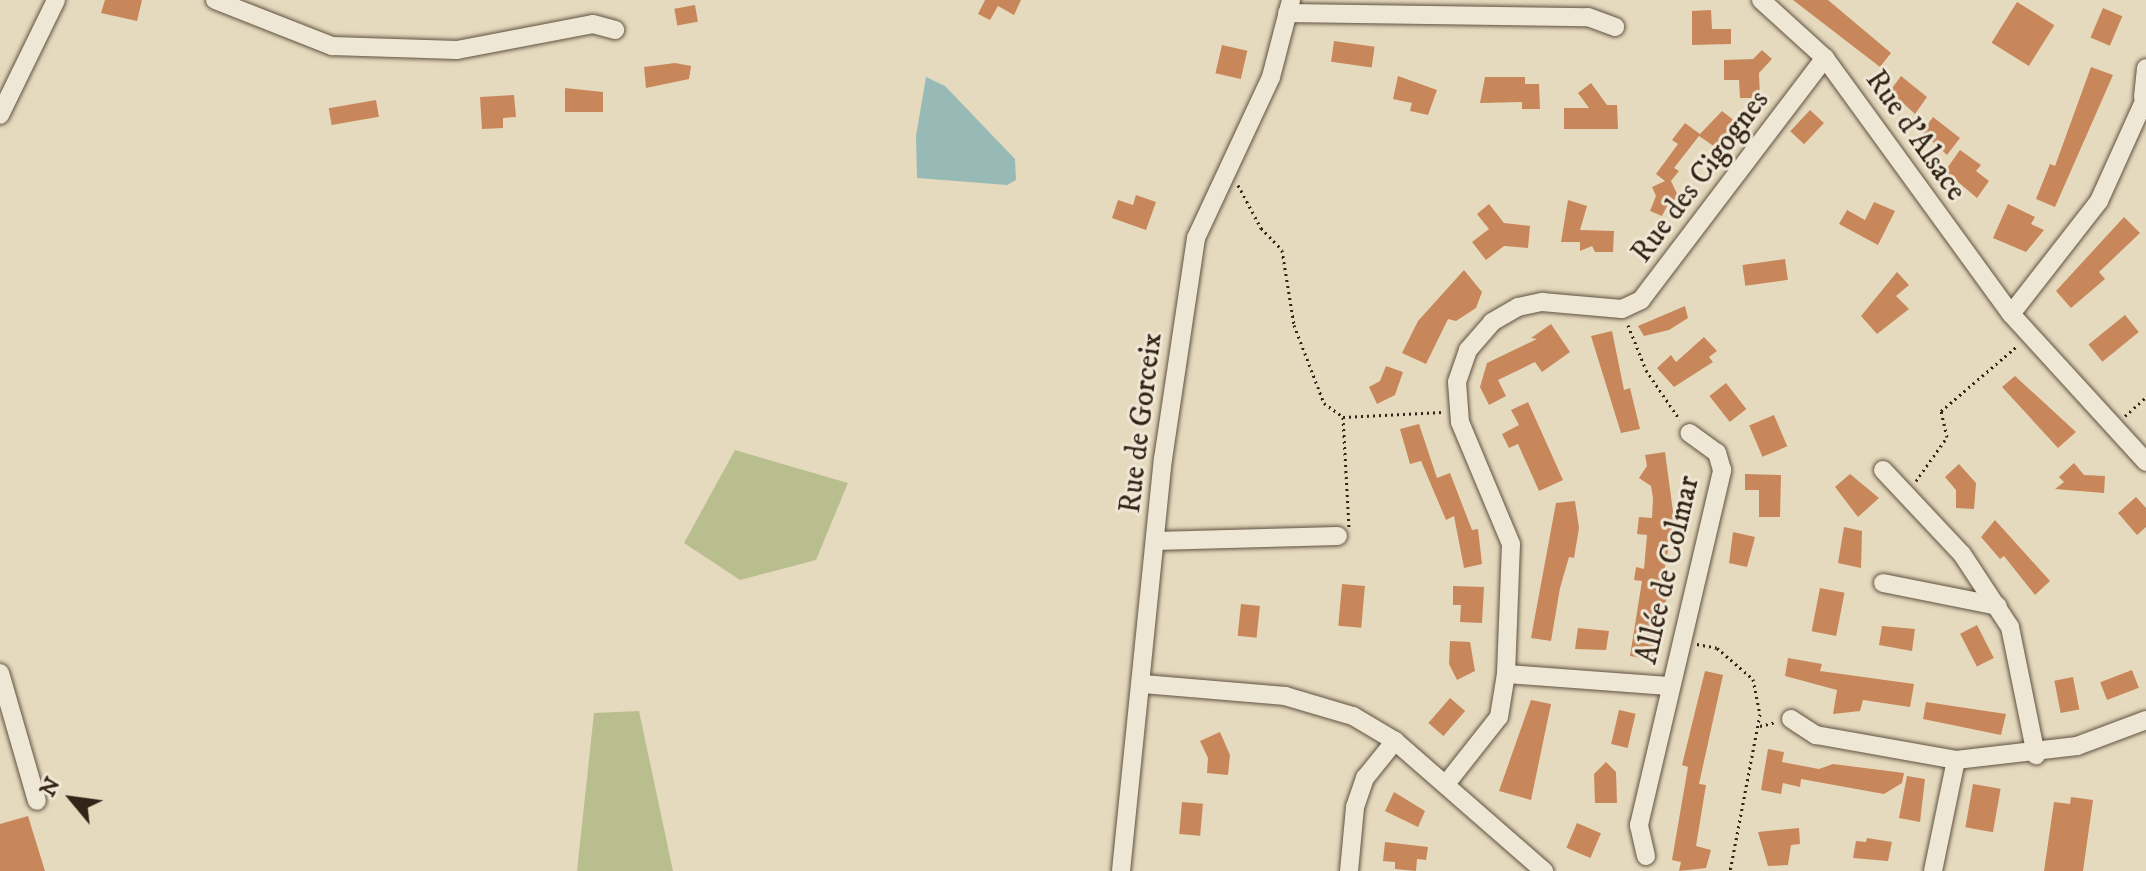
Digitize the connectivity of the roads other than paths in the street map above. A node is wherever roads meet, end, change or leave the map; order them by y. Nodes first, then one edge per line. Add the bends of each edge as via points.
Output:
1 (56, 0) edge
2 (215, 0) edge
3 (1763, 1) edge
4 (1289, 6) edge
5 (1615, 27) dead end
6 (615, 30) dead end
7 (1825, 58) junction
8 (2146, 68) edge
9 (2145, 97) edge
10 (0, 115) edge
11 (2011, 314) junction
12 (1689, 433) road end
13 (2146, 462) edge
14 (1883, 470) dead end
15 (1338, 536) road end
16 (1155, 541) junction
17 (1883, 583) dead end
18 (1998, 606) junction
19 (0, 673) edge
20 (1506, 674) junction
21 (1143, 684) junction
22 (1670, 686) junction
23 (1791, 719) dead end
24 (2146, 720) edge
25 (1395, 741) junction
26 (2036, 755) junction
27 (1956, 760) junction
28 (1446, 784) junction
29 (37, 801) dead end
30 (1646, 856) dead end
31 (1121, 871) edge
32 (1349, 871) edge
33 (1544, 871) edge
34 (1933, 871) edge

1 - 10 street
2 - 6 street via 332,46 457,50 593,24
3 - 7 street, Rue d'Alsace
4 - 5 street via 1588,17
4 - 16 street, Rue de Gorceix via 1271,77 1196,238
7 - 11 street, Rue d'Alsace
7 - 20 street, Rue des Cigognes via 1659,283 1622,309 1542,302 1518,307 1492,322 1468,350 1457,382 1459,411 1511,544
8 - 9 street
9 - 11 street via 2099,201
11 - 13 street, Rue d'Alsace
12 - 22 street, Allée de Colmar via 1717,453 1722,470
14 - 18 street via 1962,554
15 - 16 street
16 - 21 street, Rue de Gorceix
17 - 18 street
18 - 26 street via 2019,655
19 - 29 street
20 - 22 street, Allée de Colmar
20 - 28 street via 1499,717
21 - 25 street via 1285,696 1327,705
21 - 31 street, Rue de Gorceix
22 - 30 street, Allée de Colmar via 1639,825
23 - 27 street via 1816,735
24 - 26 street via 2089,743
25 - 28 street
25 - 32 street via 1365,778 1355,807
26 - 27 street
27 - 34 street
28 - 33 street

